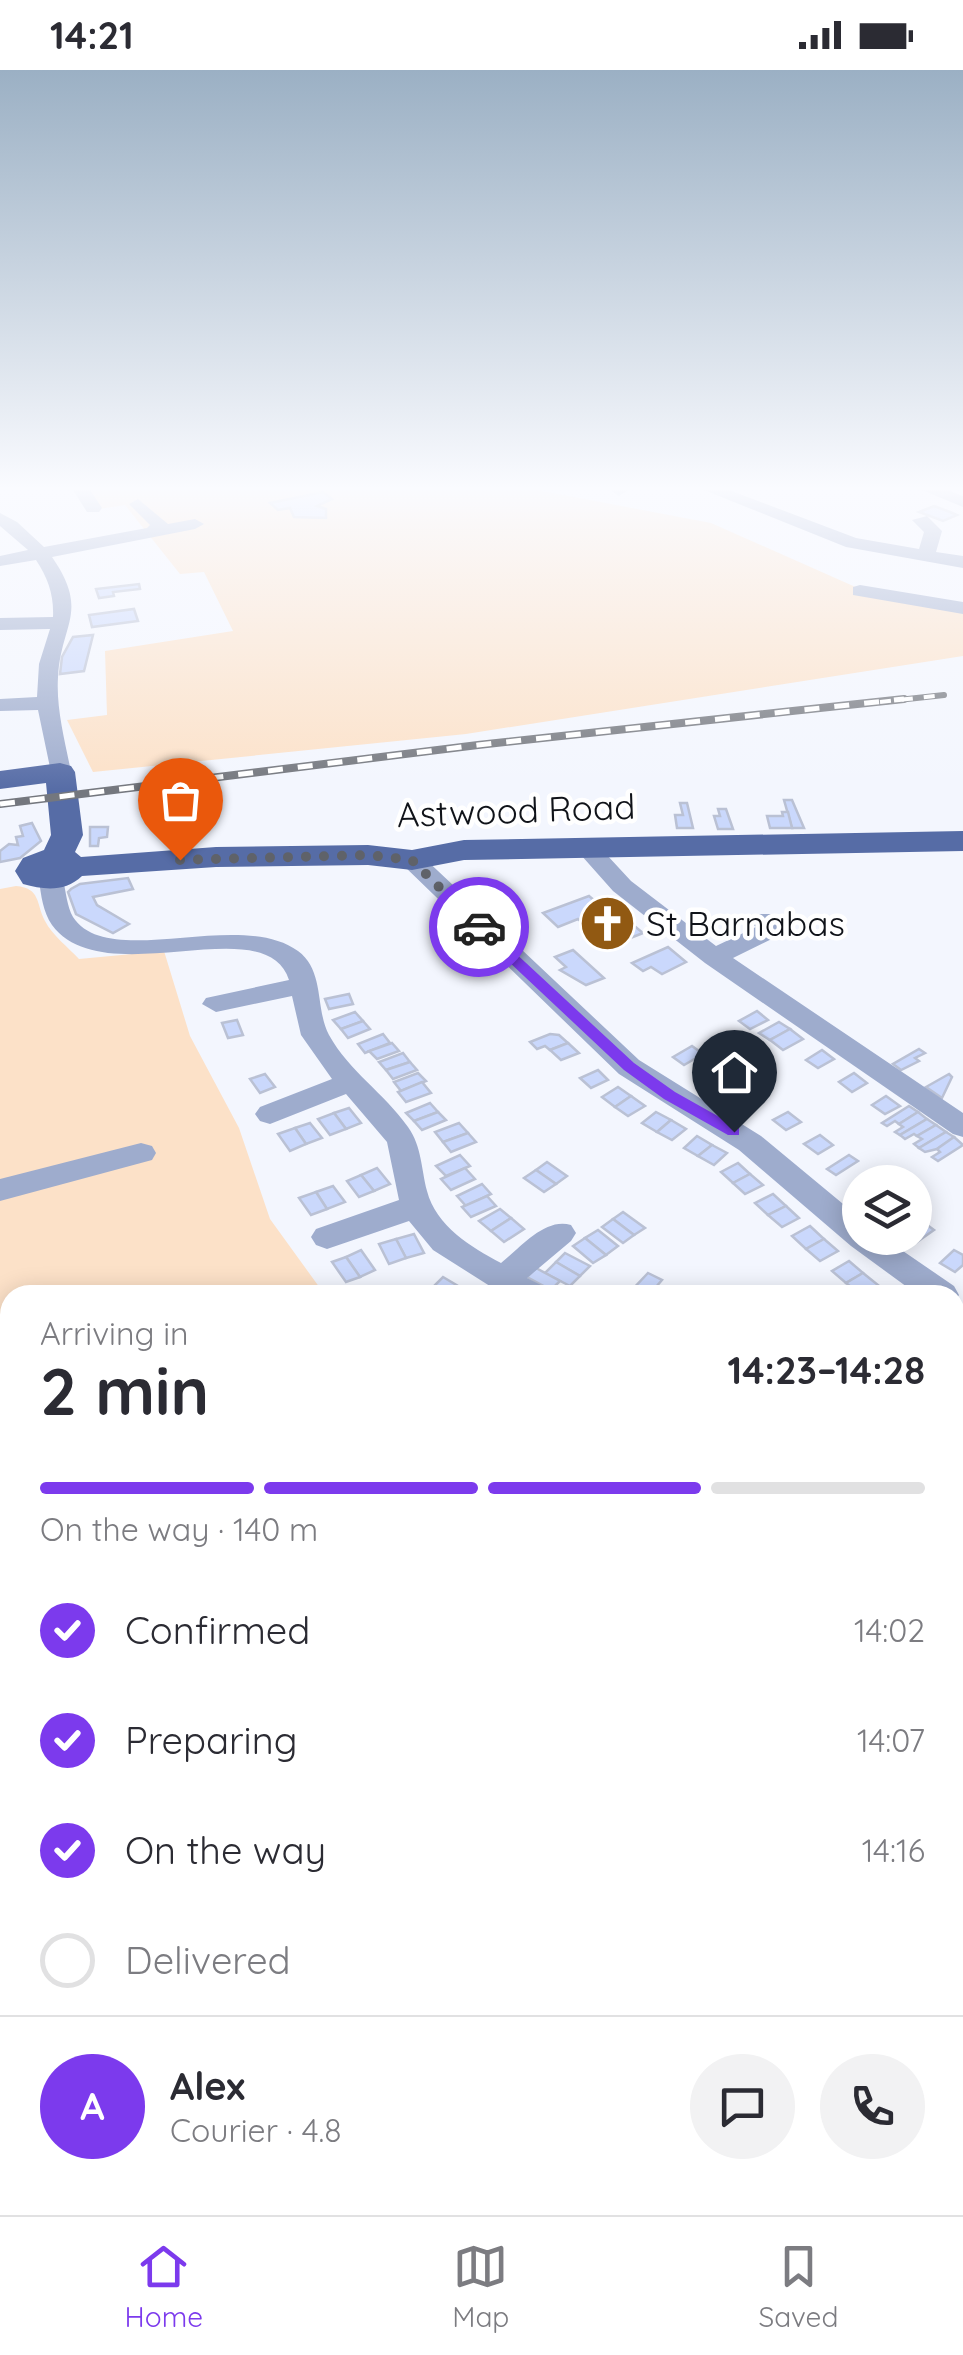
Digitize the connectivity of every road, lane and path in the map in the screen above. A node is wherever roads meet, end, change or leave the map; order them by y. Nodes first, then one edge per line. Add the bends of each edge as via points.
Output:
1 (60, 590) edge
2 (860, 591) dead end
3 (963, 608) edge
4 (62, 622) junction
5 (0, 624) edge
6 (47, 703) junction
7 (0, 705) edge
8 (60, 772) junction
9 (0, 780) edge
10 (963, 840) edge
11 (585, 846) junction
12 (412, 860) junction
13 (42, 872) edge
14 (761, 920) dead end
15 (714, 957) junction
16 (303, 985) junction
17 (216, 1004) dead end
18 (353, 1081) junction
19 (270, 1114) dead end
20 (960, 1115) edge
21 (141, 1154) dead end
22 (0, 1190) edge
23 (417, 1206) junction
24 (842, 1221) edge
25 (560, 1233) dead end
26 (327, 1237) dead end
27 (886, 1255) edge
28 (515, 1285) edge
29 (520, 1285) edge
30 (928, 1285) edge

1 - 4 street
2 - 3 street
4 - 5 street
4 - 6 street
6 - 7 street
6 - 8 street
8 - 9 main road
8 - 13 main road via 67,835
10 - 11 main road, Astwood Road
11 - 12 main road, Astwood Road via 464,850
11 - 15 street via 622,886
12 - 13 main road, Astwood Road via 216,858
12 - 24 street via 629,1066 750,1143
13 - 16 street via 61,920 84,942 264,944 292,959
14 - 15 street via 774,929
15 - 20 street
16 - 17 street
16 - 18 street via 313,1034
18 - 19 street
18 - 23 street via 406,1148
21 - 22 street
23 - 26 street
23 - 28 street via 436,1234
25 - 29 street
27 - 30 street

